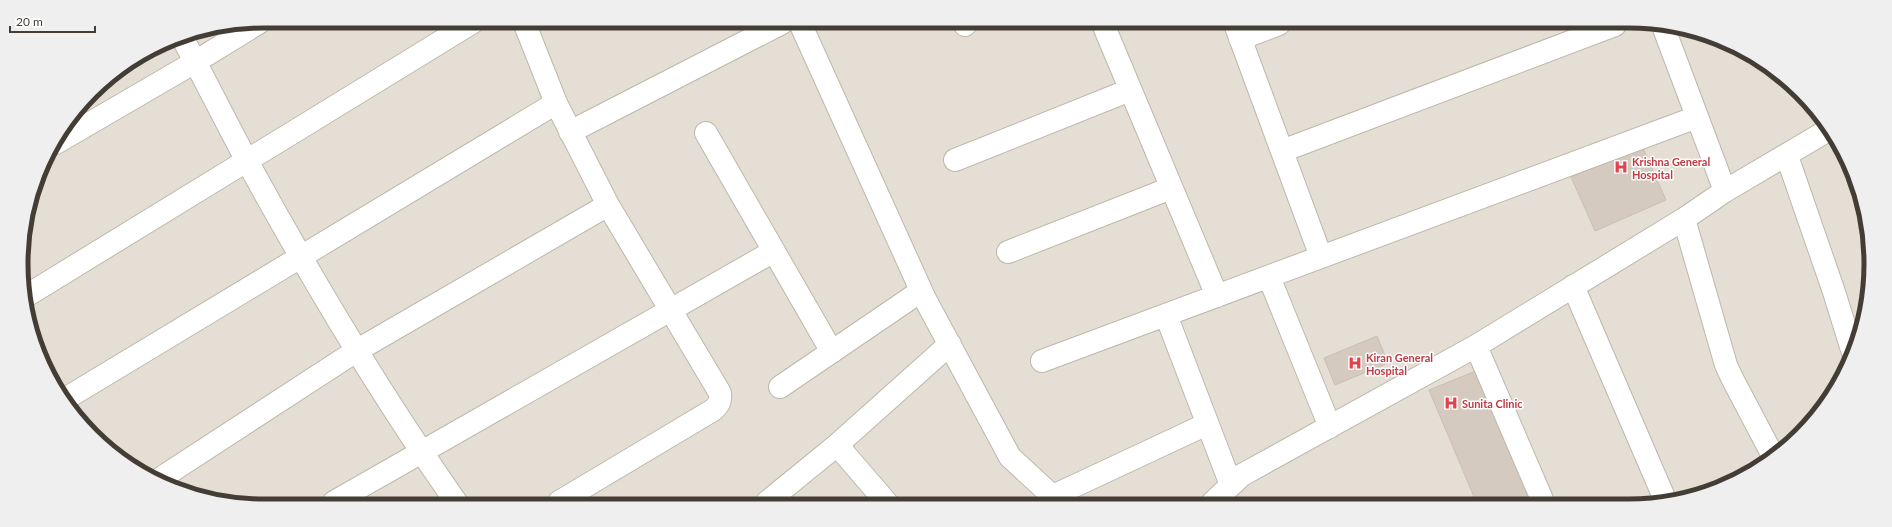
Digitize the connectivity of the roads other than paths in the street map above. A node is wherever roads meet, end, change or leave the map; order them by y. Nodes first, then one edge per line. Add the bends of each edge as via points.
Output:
1 (463, 28) edge
2 (526, 28) edge
3 (772, 28) edge
4 (802, 28) edge
5 (1105, 28) edge
6 (1258, 28) edge
7 (1607, 28) edge
8 (249, 29) edge
9 (1665, 31) edge
10 (1238, 32) edge
11 (184, 41) edge
12 (195, 62) junction
13 (1130, 90) junction
14 (556, 103) junction
15 (1697, 117) junction
16 (570, 132) junction
17 (706, 133) dead end
18 (1824, 133) edge
19 (65, 138) edge
20 (1282, 151) junction
21 (1787, 156) junction
22 (247, 160) junction
23 (955, 160) dead end
24 (1171, 188) junction
25 (1725, 191) junction
26 (608, 205) junction
27 (1684, 219) junction
28 (774, 251) junction
29 (1008, 252) dead end
30 (301, 257) junction
31 (1321, 257) junction
32 (1269, 277) junction
33 (1573, 286) junction
34 (921, 291) junction
35 (30, 294) edge
36 (1216, 296) junction
37 (671, 309) junction
38 (1166, 315) junction
39 (950, 344) junction
40 (1850, 344) edge
41 (1476, 346) junction
42 (356, 351) junction
43 (832, 352) junction
44 (1042, 362) dead end
45 (780, 387) dead end
46 (70, 396) edge
47 (1207, 424) junction
48 (1330, 427) junction
49 (837, 445) junction
50 (420, 451) junction
51 (1770, 451) edge
52 (163, 477) edge
53 (1231, 485) junction
54 (1663, 496) edge
55 (339, 499) edge
56 (454, 499) edge
57 (564, 499) edge
58 (771, 499) edge
59 (884, 499) edge
60 (1057, 499) edge
61 (1216, 499) edge
62 (1542, 499) edge

1 - 22 street
2 - 14 street
3 - 16 street
4 - 34 street
5 - 13 street
6 - 10 street
7 - 20 street
8 - 12 street
9 - 15 street
10 - 20 street
11 - 12 street
12 - 19 street
12 - 22 street
13 - 23 street
13 - 24 street
14 - 16 street
14 - 30 street
15 - 25 street
15 - 31 street
16 - 26 street
17 - 28 street
18 - 21 street
20 - 31 street
21 - 25 street
21 - 40 street
22 - 30 street
22 - 35 street
24 - 29 street
24 - 36 street
25 - 27 street
26 - 37 street
26 - 42 street
27 - 33 street
27 - 51 street via 1726,365
28 - 37 street
28 - 43 street
30 - 42 street
30 - 46 street
31 - 32 street
32 - 36 street
32 - 48 street
33 - 41 street
33 - 54 street
34 - 39 street
34 - 43 street
36 - 38 street
37 - 50 street
37 - 57 street via 720,393 721,400 718,406
38 - 44 street
38 - 47 street
39 - 49 street
39 - 60 street via 1010,457
41 - 48 street
41 - 62 street
42 - 50 street
42 - 52 street
43 - 45 street
47 - 53 street
47 - 60 street
48 - 53 street via 1242,475
49 - 58 street
49 - 59 street
50 - 55 street
50 - 56 street
53 - 61 street

